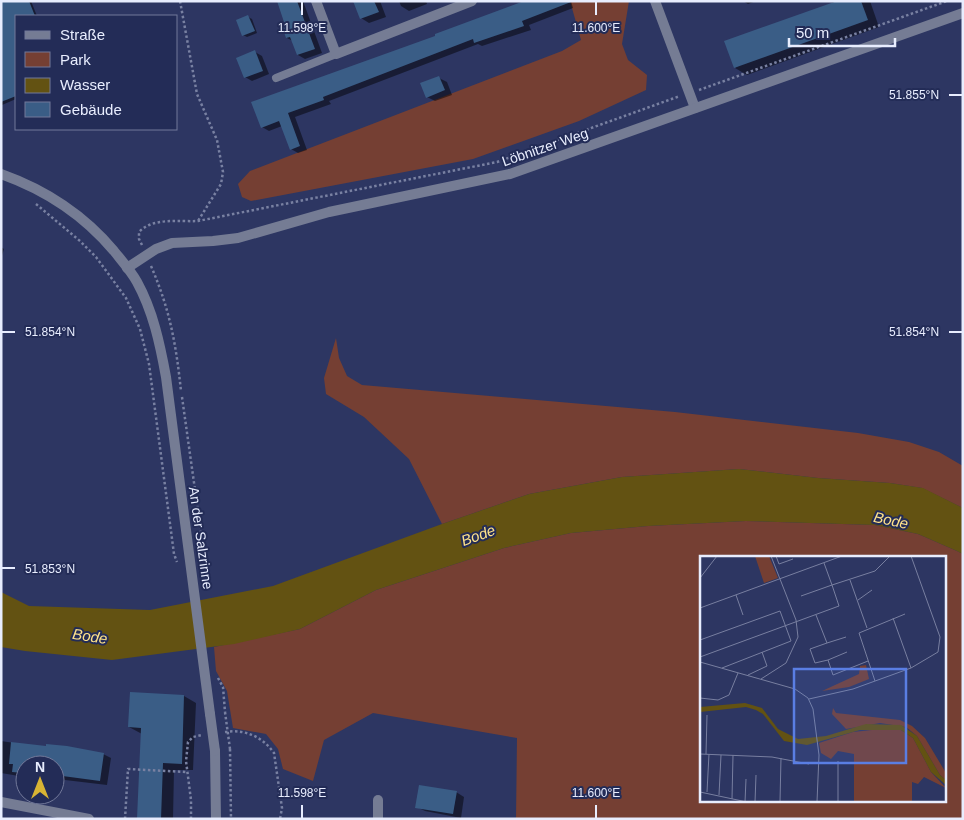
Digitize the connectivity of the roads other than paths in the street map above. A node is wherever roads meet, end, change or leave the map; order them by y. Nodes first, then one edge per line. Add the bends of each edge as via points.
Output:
1 (316, 1) edge
2 (472, 1) edge
3 (655, 1) edge
4 (963, 13) edge
5 (336, 54) junction
6 (276, 78) dead end
7 (695, 108) junction
8 (1, 174) edge
9 (127, 268) junction
10 (378, 800) dead end
11 (1, 802) edge
12 (56, 816) edge
13 (89, 819) edge
14 (216, 819) edge
15 (378, 819) edge

1 - 5 street
2 - 5 street
3 - 7 street
4 - 7 street, Löbnitzer Weg
5 - 6 lane
7 - 9 street, Löbnitzer Weg via 510,174 328,212 238,238 172,244
8 - 9 street, An der Salzrinne via 38,189 64,205 93,228
9 - 14 street, An der Salzrinne, bridge via 142,292 158,339 166,377 192,573 211,674
10 - 15 street
11 - 12 street
12 - 13 street

